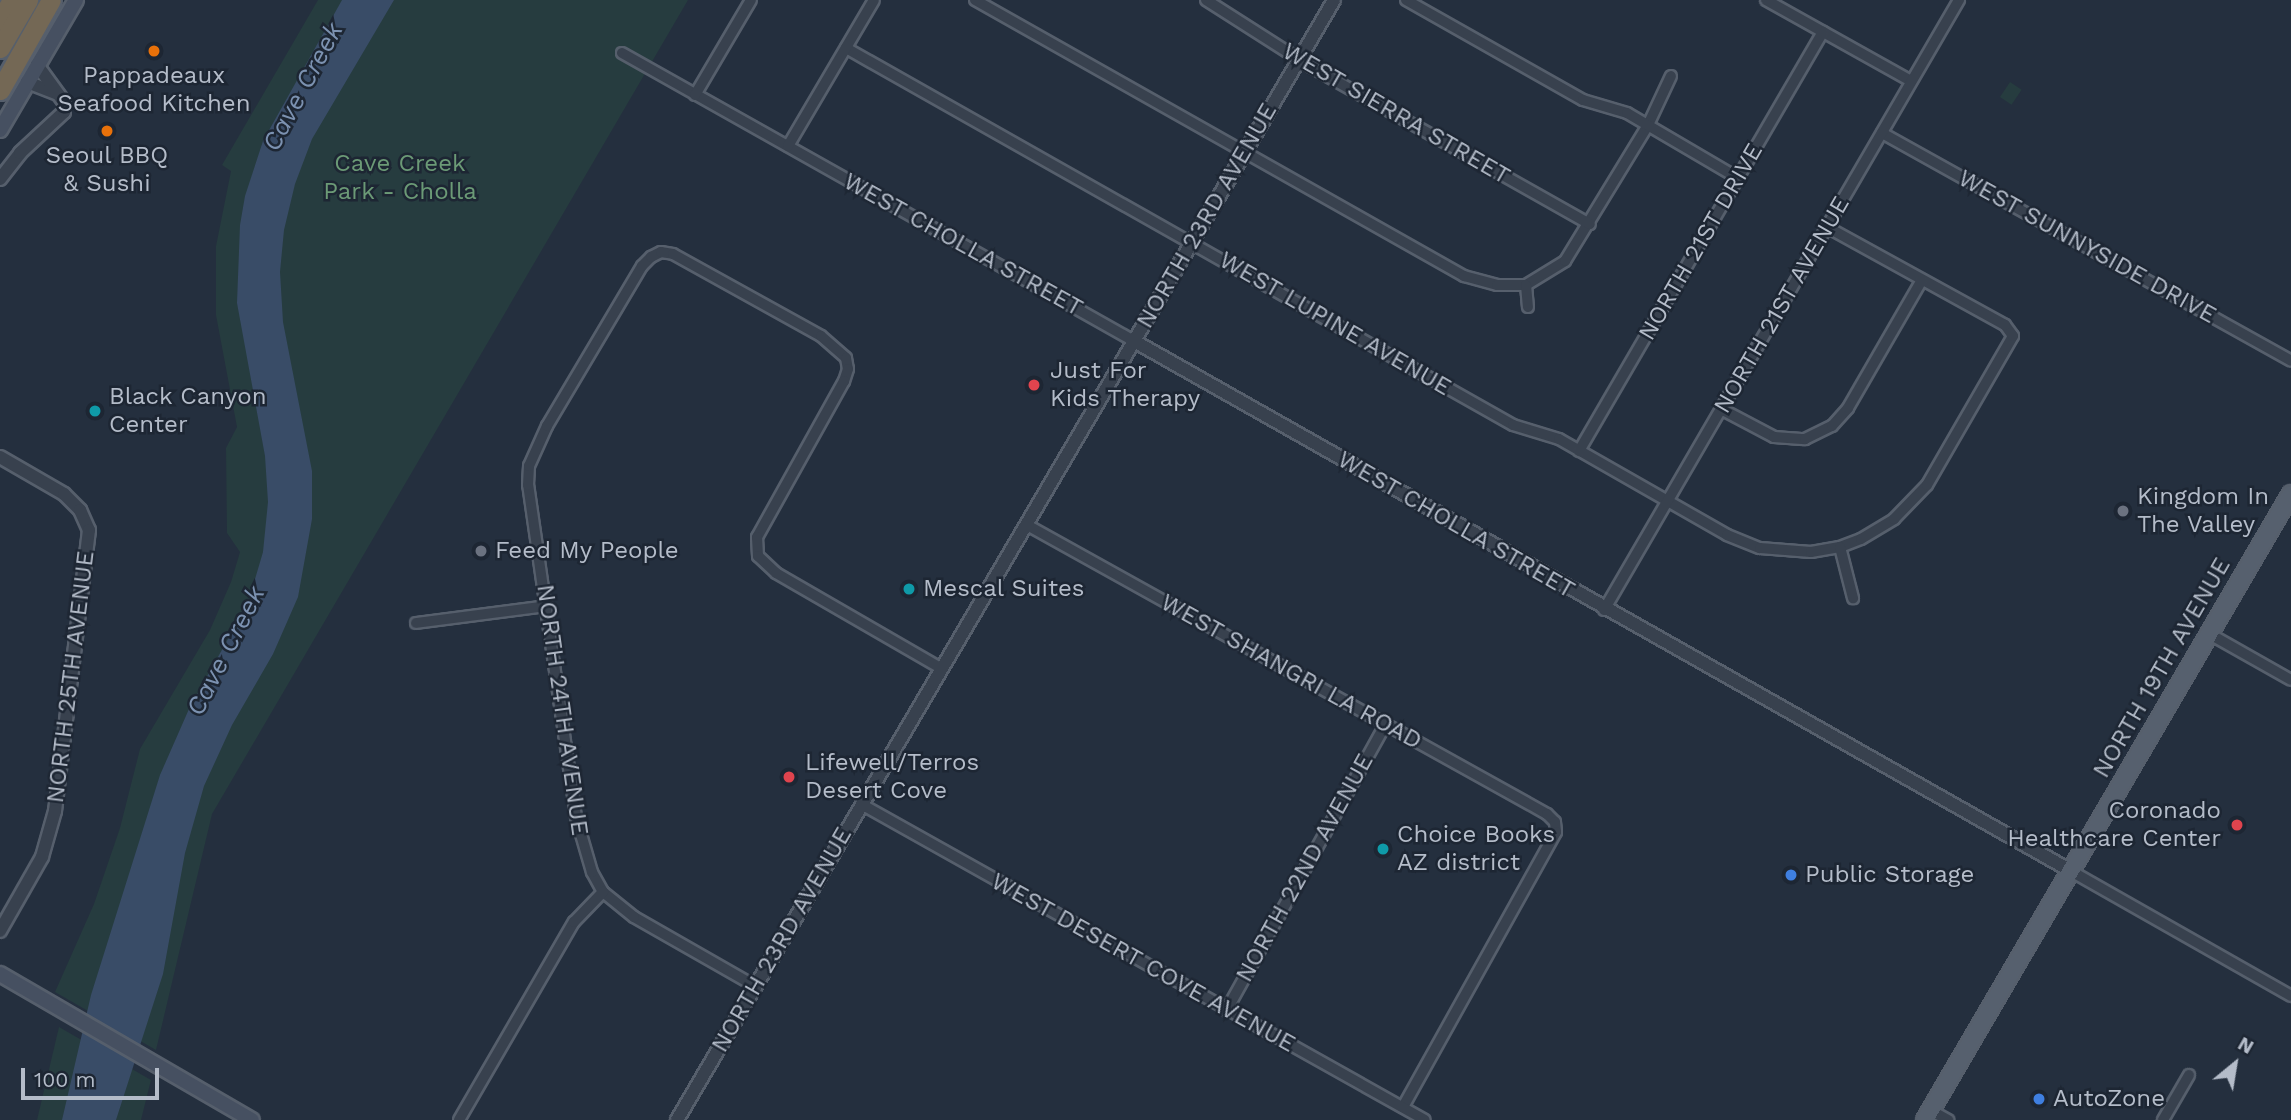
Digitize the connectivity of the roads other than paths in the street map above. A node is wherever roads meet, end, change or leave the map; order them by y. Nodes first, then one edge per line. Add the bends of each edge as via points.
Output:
1 (12, 0) edge
2 (28, 0) edge
3 (41, 0) edge
4 (51, 0) edge
5 (76, 0) edge
6 (751, 0) edge
7 (874, 0) edge
8 (975, 0) edge
9 (1206, 0) edge
10 (1334, 0) edge
11 (1406, 0) edge
12 (1766, 0) edge
13 (1959, 0) edge
14 (990, 4) edge
15 (0, 20) edge
16 (1823, 32) junction
17 (0, 48) edge
18 (846, 48) junction
19 (622, 53) dead end
20 (1298, 60) junction
21 (37, 65) junction
22 (0, 69) edge
23 (1671, 76) dead end
24 (1911, 81) junction
25 (27, 82) junction
26 (0, 90) edge
27 (58, 94) junction
28 (695, 95) junction
29 (1648, 125) junction
30 (0, 130) edge
31 (1882, 133) junction
32 (788, 146) junction
33 (1245, 153) junction
34 (1738, 178) junction
35 (0, 179) edge
36 (1590, 224) junction
37 (1827, 227) junction
38 (1192, 243) junction
39 (1922, 280) junction
40 (1526, 285) junction
41 (1528, 307) dead end
42 (1134, 341) junction
43 (2291, 361) edge
44 (1721, 410) junction
45 (1579, 451) junction
46 (0, 457) edge
47 (2291, 494) edge
48 (1667, 501) junction
49 (1027, 525) junction
50 (1840, 547) junction
51 (1853, 598) dead end
52 (547, 606) junction
53 (1604, 610) junction
54 (415, 623) dead end
55 (2208, 633) junction
56 (942, 669) junction
57 (2291, 680) edge
58 (1385, 725) junction
59 (861, 804) junction
60 (2071, 871) junction
61 (603, 892) junction
62 (0, 931) edge
63 (0, 974) edge
64 (755, 986) junction
65 (2291, 996) edge
66 (1226, 1011) junction
67 (2189, 1075) dead end
68 (1403, 1107) junction
69 (1928, 1115) edge
70 (252, 1120) edge
71 (459, 1120) edge
72 (677, 1120) edge
73 (1425, 1120) edge
74 (1948, 1120) edge
75 (2163, 1120) edge

1 - 15 highway
2 - 17 highway
3 - 22 highway
4 - 26 highway
5 - 21 main road
6 - 28 street
7 - 18 street
8 - 14 street
9 - 20 street, WEST SIERRA STREET
10 - 20 street, NORTH 23RD AVENUE
11 - 29 street via 1583,100 1627,113
12 - 16 street
13 - 24 street, NORTH 21ST AVENUE
14 - 33 street
16 - 24 street
16 - 34 street, NORTH 21ST DRIVE
18 - 32 street
18 - 38 street, WEST LUPINE AVENUE
19 - 28 street, WEST CHOLLA STREET
20 - 33 street, NORTH 23RD AVENUE
20 - 36 street, WEST SIERRA STREET
21 - 25 main road
21 - 27 street
23 - 29 street
24 - 31 street, NORTH 21ST AVENUE
25 - 27 street
25 - 30 main road
27 - 35 street via 64,112
28 - 32 street, WEST CHOLLA STREET
29 - 34 street
29 - 36 street
31 - 37 street, NORTH 21ST AVENUE
31 - 43 street, WEST SUNNYSIDE DRIVE
32 - 42 street, WEST CHOLLA STREET
33 - 38 street, NORTH 23RD AVENUE
33 - 40 street via 1464,276 1483,283
34 - 45 street, NORTH 21ST DRIVE
36 - 40 street via 1565,261
37 - 39 street
37 - 44 street, NORTH 21ST AVENUE
38 - 42 street, NORTH 23RD AVENUE
38 - 45 street, WEST LUPINE AVENUE via 1513,425
39 - 44 street via 1841,419 1805,439 1774,437
39 - 50 street, WEST LUPINE AVENUE via 2004,325 2013,335 1927,485 1885,527
40 - 41 street
42 - 49 street, NORTH 23RD AVENUE
42 - 53 street, WEST CHOLLA STREET
44 - 48 street, NORTH 21ST AVENUE
45 - 48 street, WEST LUPINE AVENUE
46 - 62 street, NORTH 25TH AVENUE via 64,494 80,510 89,530 55,811 42,857
47 - 55 main road, NORTH 19TH AVENUE
48 - 50 street, WEST LUPINE AVENUE via 1760,548 1811,552
48 - 53 street, NORTH 21ST AVENUE
49 - 56 street, NORTH 23RD AVENUE
49 - 58 street, WEST SHANGRI LA ROAD
50 - 51 street
52 - 54 street
52 - 56 street, NORTH 24TH AVENUE via 529,466 547,426 642,266 661,252 673,254 821,336 846,358 844,381 757,537 758,556 776,573
52 - 61 street, NORTH 24TH AVENUE via 582,849
53 - 60 street, WEST CHOLLA STREET
55 - 57 street
55 - 60 main road, NORTH 19TH AVENUE
56 - 59 street, NORTH 23RD AVENUE
58 - 66 street, NORTH 22ND AVENUE
58 - 68 street, WEST SHANGRI LA ROAD via 1547,814 1555,822 1556,832
59 - 64 street, NORTH 23RD AVENUE
59 - 66 street, WEST DESERT COVE AVENUE
60 - 65 street, WEST CHOLLA STREET
60 - 69 main road, NORTH 19TH AVENUE
61 - 64 street via 634,917
61 - 71 street via 574,922
63 - 70 main road
64 - 72 street, NORTH 23RD AVENUE
66 - 68 street, WEST DESERT COVE AVENUE
67 - 75 street
68 - 73 street, WEST DESERT COVE AVENUE
69 - 74 street

